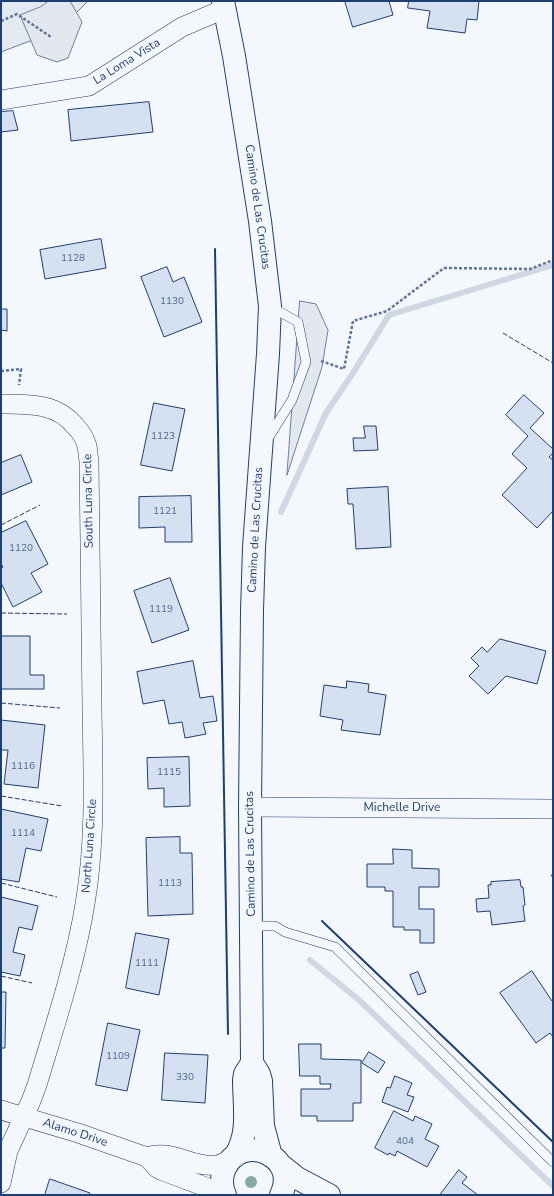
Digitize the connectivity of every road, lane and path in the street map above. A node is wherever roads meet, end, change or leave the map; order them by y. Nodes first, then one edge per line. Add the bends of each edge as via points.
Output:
1 (224, 5) edge
2 (1, 22) edge
3 (51, 37) dead end
4 (1, 100) edge
5 (553, 260) edge
6 (270, 306) junction
7 (306, 362) junction
8 (1, 372) edge
9 (10, 404) edge
10 (260, 451) junction
11 (90, 565) joint
12 (250, 807) junction
13 (553, 809) edge
14 (252, 926) junction
15 (252, 1063) junction
16 (1, 1110) edge
17 (24, 1117) junction
18 (147, 1157) junction
19 (233, 1158) junction
20 (276, 1161) junction
21 (553, 1162) edge
22 (1, 1183) edge
23 (224, 1195) edge
24 (281, 1195) edge
25 (329, 1195) edge

1 - 4 street, La Loma Vista via 182,27 89,86
1 - 6 street, Camino de Las Crucitas via 260,221
2 - 3 path via 17,14
5 - 7 path via 530,269 444,268 387,311 353,321 344,369 317,359 313,354
6 - 7 lane via 298,322
6 - 10 street, Camino de Las Crucitas
7 - 10 lane via 292,400
8 - 9 path via 21,369
9 - 11 street, South Luna Circle via 33,404 61,413 72,421 87,445
10 - 12 street, Camino de Las Crucitas via 252,611
11 - 17 street, North Luna Circle via 93,778 89,872 85,904 70,972 37,1085
12 - 13 street, Michelle Drive
12 - 14 street, Camino de Las Crucitas
14 - 15 street, Camino de Las Crucitas
14 - 21 lane via 275,926 285,932 335,947
15 - 19 street, Camino de Las Crucitas via 244,1080 244,1134
15 - 20 street, Camino de Las Crucitas via 261,1081 263,1126
16 - 17 street, Alamo Drive
17 - 18 street, Alamo Drive
17 - 22 street, North Luna Circle via 8,1151
18 - 19 street, Alamo Drive via 160,1154 213,1166
18 - 23 street, Alamo Drive via 163,1171
19 - 20 street via 241,1152 259,1150
19 - 23 street, Camino de Las Crucitas via 223,1172
20 - 24 street, Camino de Las Crucitas via 284,1169
20 - 25 street via 297,1178

